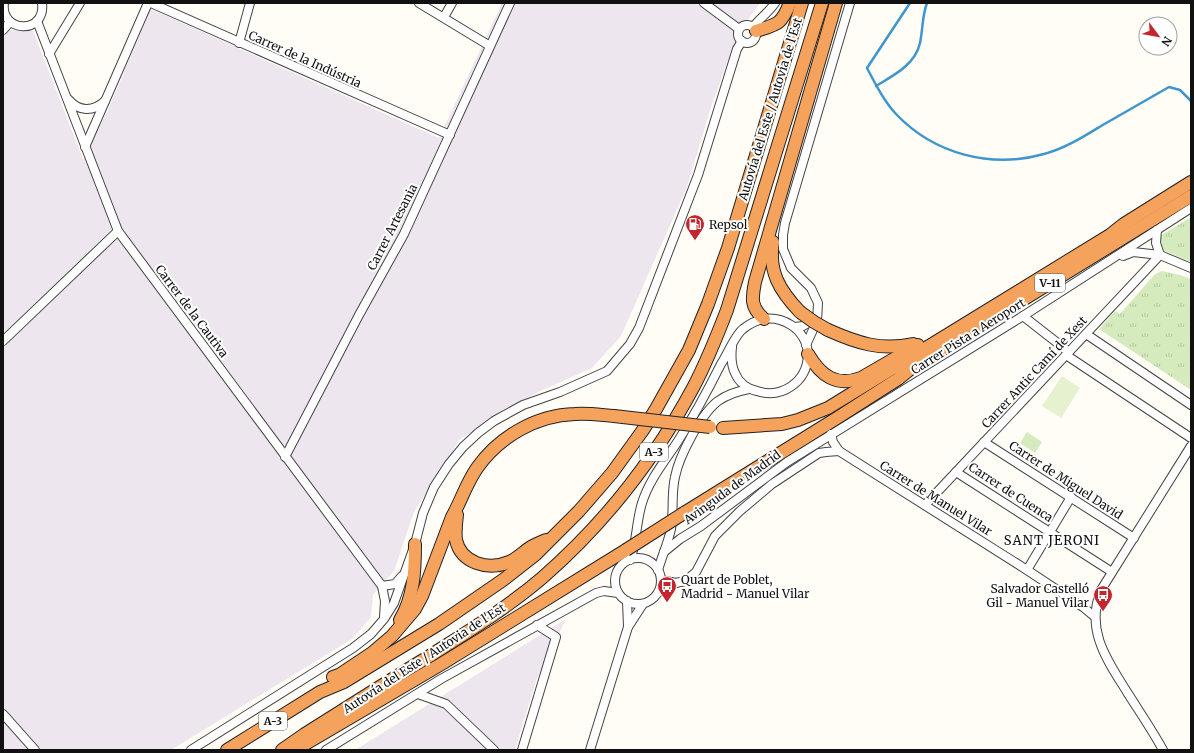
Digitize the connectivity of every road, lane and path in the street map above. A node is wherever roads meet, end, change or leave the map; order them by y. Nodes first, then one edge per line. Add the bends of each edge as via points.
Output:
1 (4, 3) edge
2 (42, 3) edge
3 (80, 3) edge
4 (148, 3) edge
5 (151, 3) edge
6 (250, 3) edge
7 (419, 3) edge
8 (452, 3) edge
9 (510, 3) edge
10 (704, 3) edge
11 (775, 3) edge
12 (790, 3) edge
13 (802, 3) edge
14 (822, 3) edge
15 (836, 3) edge
16 (850, 3) edge
17 (444, 17) junction
18 (37, 21) junction
19 (10, 22) junction
20 (739, 29) junction
21 (755, 29) junction
22 (3, 30) edge
23 (742, 41) junction
24 (239, 43) junction
25 (490, 46) junction
26 (49, 54) junction
27 (66, 97) junction
28 (105, 101) junction
29 (450, 135) junction
30 (85, 147) junction
31 (789, 167) junction
32 (1191, 182) edge
33 (1191, 196) edge
34 (1191, 208) edge
35 (1124, 224) junction
36 (1157, 230) junction
37 (118, 231) junction
38 (1160, 255) junction
39 (1106, 263) junction
40 (1191, 268) edge
41 (818, 315) junction
42 (1023, 316) junction
43 (764, 319) junction
44 (795, 327) junction
45 (1086, 334) junction
46 (3, 341) edge
47 (922, 342) junction
48 (732, 347) junction
49 (807, 349) junction
50 (1067, 354) junction
51 (909, 370) junction
52 (749, 389) junction
53 (1191, 405) edge
54 (722, 428) junction
55 (831, 434) junction
56 (1191, 438) edge
57 (984, 442) junction
58 (1191, 446) edge
59 (840, 451) junction
60 (285, 457) junction
61 (956, 472) junction
62 (1071, 497) junction
63 (458, 506) junction
64 (925, 506) junction
65 (1050, 532) junction
66 (550, 538) junction
67 (1134, 538) junction
68 (415, 544) junction
69 (664, 552) junction
70 (628, 555) junction
71 (658, 570) junction
72 (1027, 570) junction
73 (1112, 572) junction
74 (404, 574) junction
75 (661, 580) junction
76 (382, 586) junction
77 (618, 593) junction
78 (627, 601) junction
79 (643, 604) junction
80 (1095, 617) junction
81 (384, 619) junction
82 (537, 625) junction
83 (628, 627) junction
84 (333, 677) junction
85 (320, 692) junction
86 (418, 694) junction
87 (3, 714) edge
88 (342, 741) junction
89 (35, 750) edge
90 (191, 750) edge
91 (227, 750) edge
92 (282, 750) edge
93 (295, 750) edge
94 (326, 750) edge
95 (335, 750) edge
96 (494, 750) edge
97 (522, 750) edge
98 (590, 750) edge
99 (1163, 750) edge

1 - 19 street via 5,14
2 - 18 street via 42,12
3 - 26 street
4 - 28 street
5 - 24 street, Carrer de la Indústria
6 - 24 street
7 - 17 street
8 - 17 street
9 - 25 street, Carrer Artesania
10 - 20 street
11 - 21 street via 759,18
12 - 21 highway via 778,24
13 - 66 highway, Autovía del Este / Autovia de l'Est / A-3 via 728,248 689,350 656,410 612,473 579,511
14 - 92 highway, Autovía del Este / Autovia de l'Est / A-3 via 727,310 694,385 651,457 600,522 541,579 475,628
15 - 31 highway
16 - 41 street via 783,235 783,249 791,268 811,288 818,303
17 - 25 street
18 - 19 street via 23,27
18 - 26 street, Carrer de la Cautiva
19 - 22 street
20 - 21 street via 748,24
20 - 23 street via 738,35
21 - 23 street via 756,38 752,42
23 - 68 street via 737,49 698,175 639,328 630,344 607,371 523,405 478,433 449,464 434,487 423,513
24 - 29 street, Carrer de la Indústria
25 - 29 street, Carrer Artesania
26 - 27 street, Carrer de la Cautiva
27 - 28 street via 76,106 89,109 98,107
27 - 30 street, Carrer de la Cautiva
28 - 30 street
29 - 60 street, Carrer Artesania via 404,234 359,314
30 - 37 street, Carrer de la Cautiva
31 - 43 highway via 753,294 754,308
31 - 47 highway, bridge via 771,252 774,275 780,289 800,312 828,330 866,344 885,347 901,347
32 - 35 highway, V-11
33 - 51 highway, V-11
34 - 36 street, Carrer Pista a Aeroport
35 - 47 highway
35 - 54 highway, V-11 via 828,408 782,424
36 - 38 street via 1156,243
36 - 39 street, Carrer Pista a Aeroport
37 - 46 street
37 - 60 street, Carrer de la Cautiva
38 - 39 street via 1133,252
38 - 40 street
38 - 45 street, Carrer Antic Camí de Xest
39 - 42 street, Carrer Pista a Aeroport
41 - 44 street via 809,323
41 - 49 street
42 - 50 street
42 - 55 street, Carrer Pista a Aeroport
43 - 44 street via 780,319
43 - 48 street via 742,330
44 - 49 street via 802,335
45 - 50 street, Carrer Antic Camí de Xest
45 - 53 street
47 - 49 highway via 852,382 827,376 818,369
48 - 52 street via 731,357 735,374
48 - 70 street via 696,412 647,491 641,504 634,548
49 - 52 street via 805,371 789,388 772,394
50 - 56 street
50 - 57 street, Carrer Antic Camí de Xest
51 - 54 highway via 833,414 800,426 759,432 740,432
51 - 70 highway, bridge via 856,406 684,512
52 - 69 street via 725,396 717,402 705,415 684,450 675,477 671,527
54 - 63 highway, bridge via 592,414 567,414 548,418 523,428 487,456 468,483
55 - 59 street, Carrer de Manuel Vilar
55 - 69 street, Avinguda de Madrid via 787,462
57 - 61 street, Carrer Antic Camí de Xest
57 - 62 street, Carrer de Miguel David
58 - 67 street
59 - 64 street, Carrer de Manuel Vilar
59 - 75 street, Avinguda de Madrid via 819,453 749,502 715,536 696,572 685,581 676,583
60 - 76 street, Carrer de la Cautiva
61 - 64 street, Carrer Antic Camí de Xest
61 - 65 street, Carrer de Cuenca
62 - 65 street
62 - 67 street, Carrer de Miguel David
63 - 66 highway via 456,540 465,557 475,563 487,567 508,563 532,546
63 - 84 highway via 415,609 392,636 372,653
64 - 72 street, Carrer de Manuel Vilar
65 - 72 street
65 - 73 street, Carrer de Cuenca
66 - 85 highway, Autovía del Este / Autovia de l'Est / A-3 via 535,555 474,601 344,682
67 - 73 street
68 - 74 street
68 - 84 highway via 412,585 406,611 373,647 337,671
69 - 71 street
70 - 71 street via 647,561
70 - 77 street via 615,574
70 - 93 highway
71 - 75 street
72 - 80 street, Carrer de Manuel Vilar
73 - 80 street via 1096,603
74 - 76 street via 395,584
74 - 81 street via 394,603
75 - 79 street via 656,596
76 - 81 street via 385,601
77 - 78 street
77 - 82 street via 596,592
78 - 79 street
78 - 83 street
79 - 83 street
80 - 99 street via 1105,657
81 - 90 street via 371,634 353,648
82 - 86 street
82 - 97 street via 556,637
83 - 98 street
84 - 85 highway
85 - 91 highway, Autovía del Este / Autovia de l'Est / A-3
86 - 88 street
86 - 96 street via 446,704
87 - 89 street
88 - 94 street
88 - 95 street

